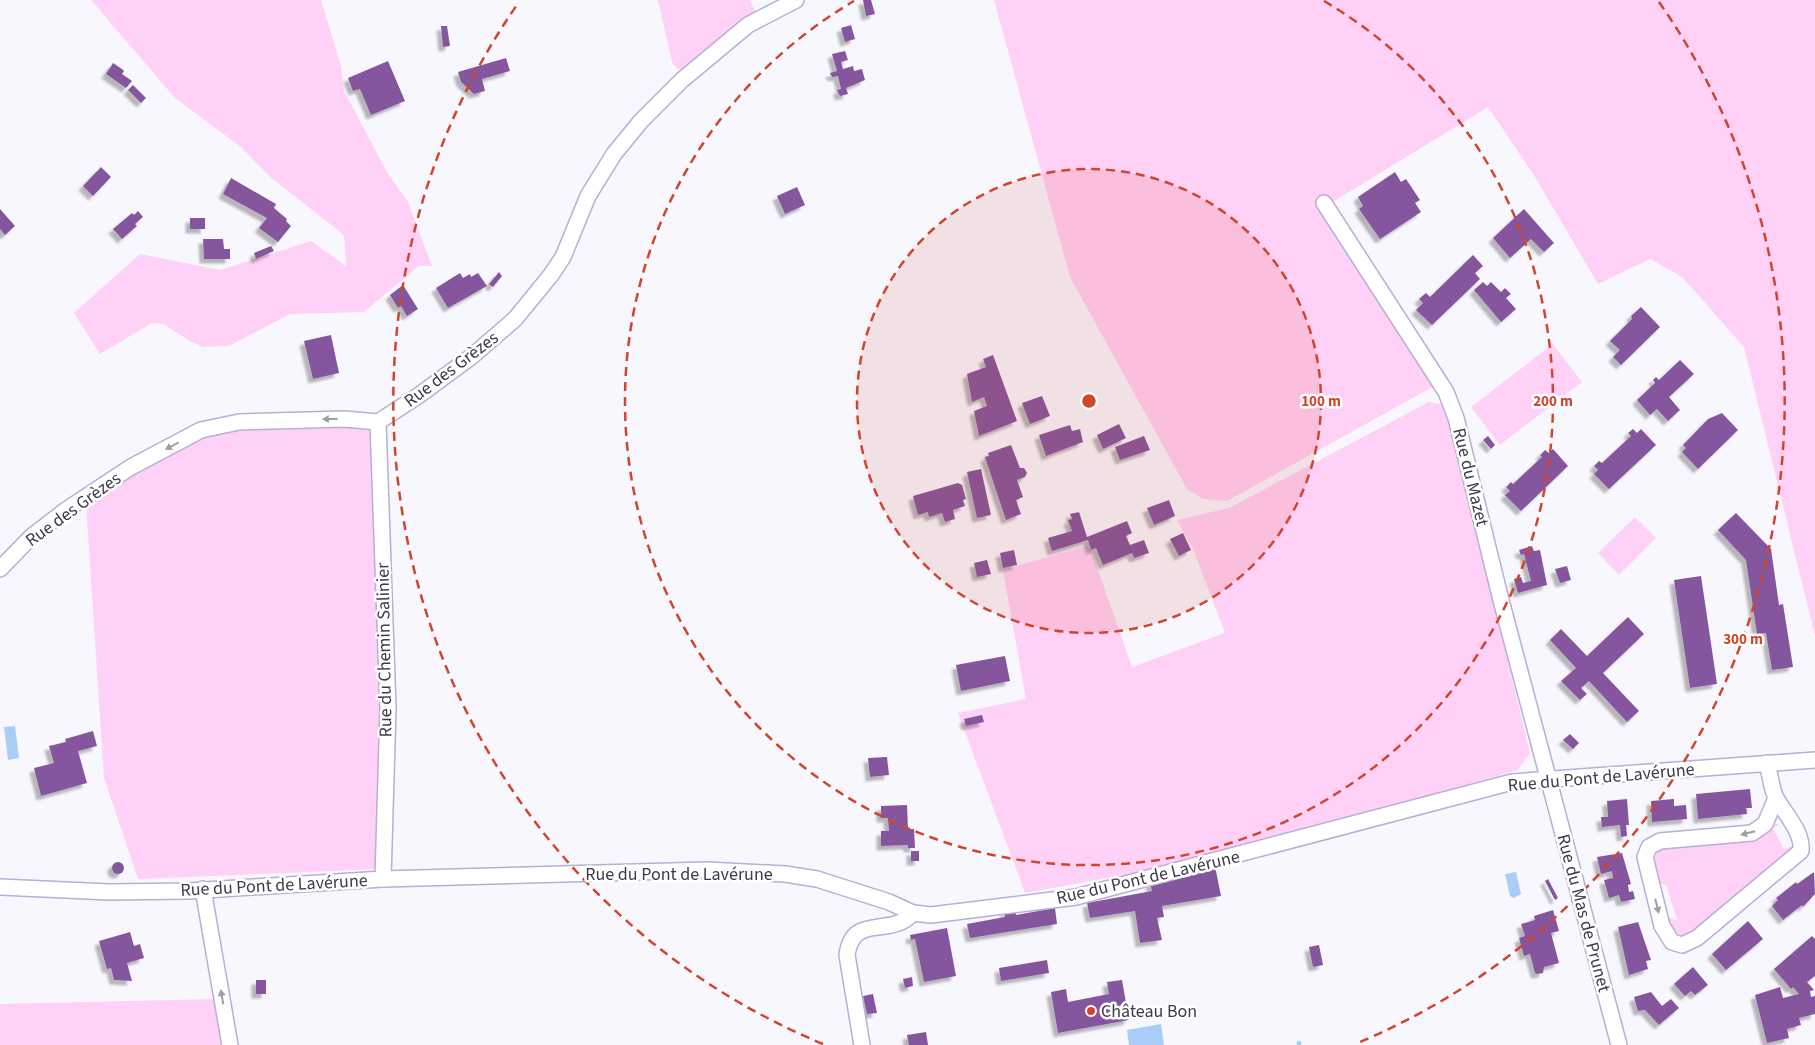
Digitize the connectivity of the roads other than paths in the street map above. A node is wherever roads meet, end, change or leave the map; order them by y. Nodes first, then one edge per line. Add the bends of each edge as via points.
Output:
1 (796, 0) edge
2 (1324, 203) dead end
3 (378, 422) junction
4 (0, 569) edge
5 (1815, 760) edge
6 (1767, 763) junction
7 (1549, 781) junction
8 (1776, 798) junction
9 (383, 879) junction
10 (0, 887) edge
11 (203, 889) junction
12 (912, 913) junction
13 (230, 1045) edge
14 (862, 1045) edge
15 (1619, 1045) edge

1 - 3 street, Rue des Grèzes via 748,25 682,80 641,121 614,154 588,196 564,257 515,319 471,357
2 - 7 street, Rue du Mazet via 1442,385 1454,412
3 -> 4 street, Rue des Grèzes via 344,419 239,422 201,430 131,468 66,510 31,537
3 - 9 street, Rue du Chemin Salinier via 388,708
5 - 6 street, Rue du Pont de Lavérune
6 - 7 street, Rue du Pont de Lavérune
6 - 8 street
7 - 12 street, Rue du Pont de Lavérune via 1512,782 1076,897 931,915
7 - 15 street, Rue du Mas de Prunet
8 -> 8 street via 1765,824 1752,833 1660,841 1649,847 1645,857 1662,926 1672,942 1682,945 1698,938 1802,851 1783,805
9 - 11 street, Rue du Pont de Lavérune
9 - 12 street, Rue du Pont de Lavérune via 707,870 785,874 817,878
10 - 11 street, Rue du Pont de Lavérune via 109,892
13 -> 11 street
12 - 14 street via 906,920 857,932 848,942 846,955

